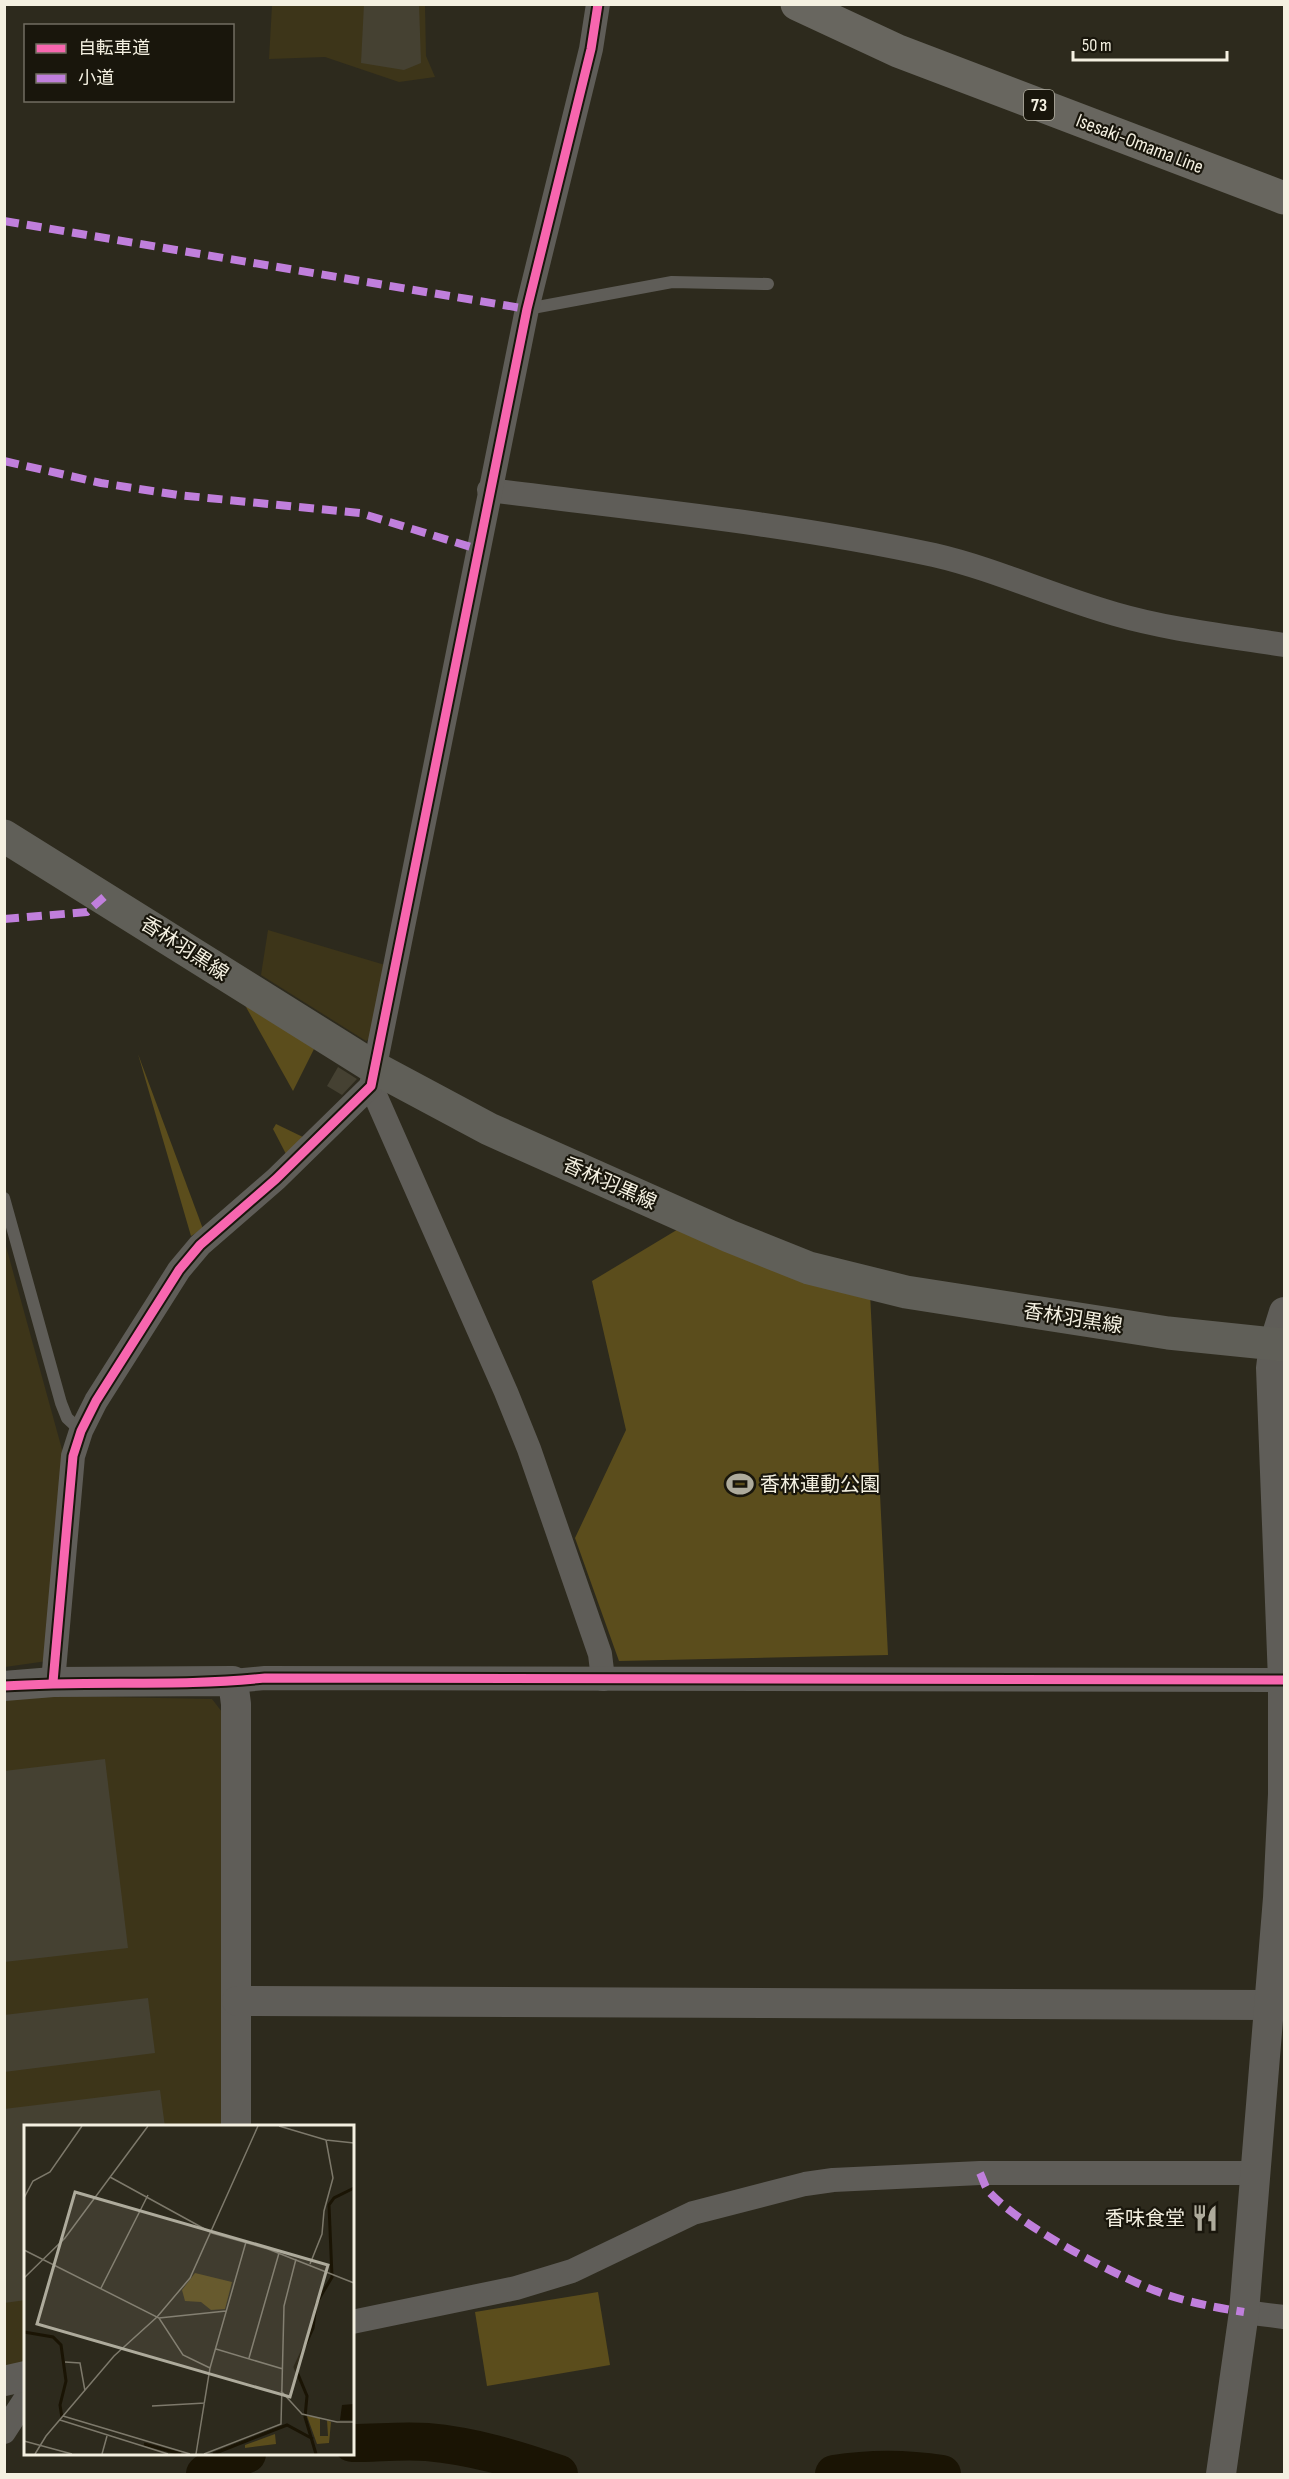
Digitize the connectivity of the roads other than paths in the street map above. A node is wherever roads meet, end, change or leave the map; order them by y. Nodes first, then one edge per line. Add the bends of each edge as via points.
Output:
1 (598, 4) edge
2 (797, 4) edge
3 (1284, 198) edge
4 (768, 284) dead end
5 (527, 309) junction
6 (489, 490) junction
7 (1284, 645) edge
8 (4, 836) edge
9 (373, 1077) junction
10 (4, 1198) edge
11 (1284, 1312) edge
12 (1279, 1344) edge
13 (81, 1431) junction
14 (1283, 1676) edge
15 (603, 1678) junction
16 (233, 1681) junction
17 (53, 1682) junction
18 (4, 1686) edge
19 (237, 2001) junction
20 (1269, 2005) junction
21 (237, 2125) edge
22 (1256, 2173) junction
23 (1244, 2312) junction
24 (1284, 2317) edge
25 (354, 2322) edge
26 (24, 2376) edge
27 (4, 2381) edge
28 (24, 2401) edge
29 (4, 2432) edge
30 (1221, 2475) edge

1 - 5 street via 591,49
2 - 3 main road, Isesaki-Omama Line / 73 via 898,51
4 - 5 lane via 672,282
5 - 6 street
6 - 7 street via 798,529 886,546 937,556 1114,614
6 - 9 street
8 - 9 main road, 香林羽黒線
9 - 12 main road, 香林羽黒線 via 809,1268 906,1292 1168,1333
9 - 13 street via 276,1179 193,1254 119,1361
9 - 15 street via 529,1449 600,1654
10 - 13 lane via 61,1402 67,1418
11 - 12 street
12 - 14 street via 1271,1397
13 - 17 street via 74,1456
14 - 15 street
14 - 20 street via 1283,1794
15 - 16 street
16 - 17 street
16 - 19 street
17 - 18 street
19 - 20 street
19 - 21 street
20 - 22 street
22 - 23 street
22 - 25 street via 980,2173 805,2184 693,2213 581,2267 516,2288
23 - 24 street
23 - 30 street
26 - 27 street
28 - 29 street

